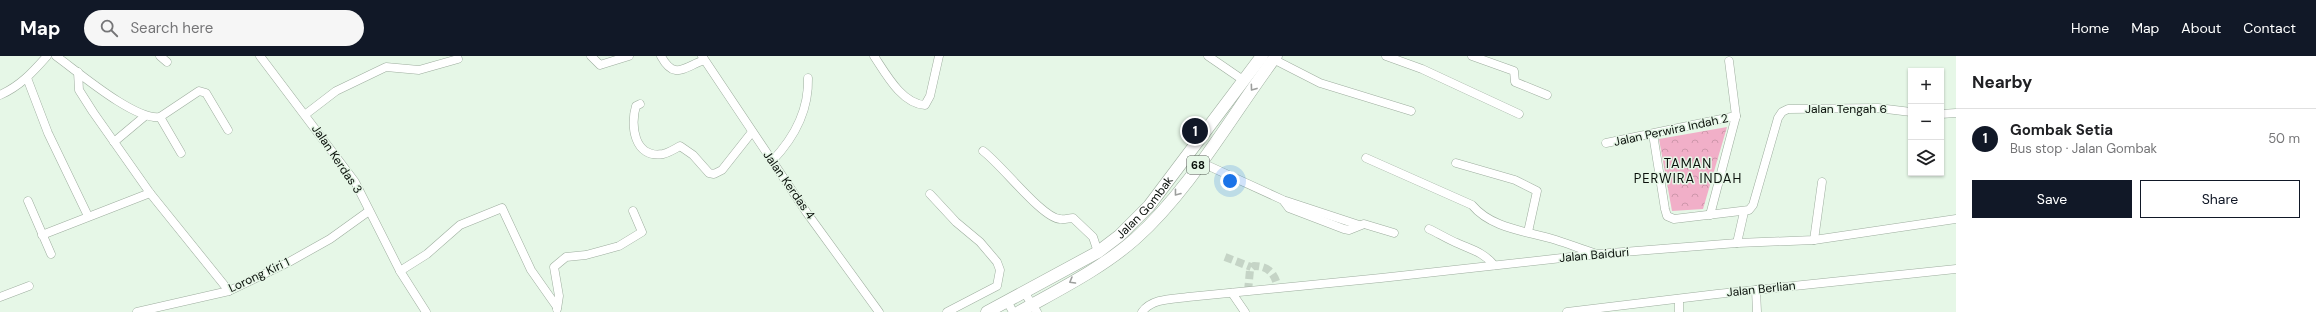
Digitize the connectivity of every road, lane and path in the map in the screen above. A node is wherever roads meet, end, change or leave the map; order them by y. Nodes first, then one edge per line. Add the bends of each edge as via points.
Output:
1 (47, 56) edge
2 (56, 56) edge
3 (160, 56) edge
4 (260, 56) edge
5 (591, 56) edge
6 (629, 56) edge
7 (661, 56) edge
8 (874, 56) edge
9 (939, 56) edge
10 (1208, 56) edge
11 (1386, 56) edge
12 (1472, 56) edge
13 (1270, 57) edge
14 (703, 58) edge
15 (458, 60) dead end
16 (1729, 61) dead end
17 (167, 62) dead end
18 (78, 72) junction
19 (27, 78) junction
20 (808, 78) dead end
21 (1243, 80) junction
22 (0, 95) edge
23 (1547, 95) dead end
24 (640, 104) dead end
25 (1411, 111) dead end
26 (1908, 112) edge
27 (306, 114) junction
28 (1518, 114) dead end
29 (1944, 114) edge
30 (1956, 114) edge
31 (145, 116) junction
32 (1736, 116) junction
33 (160, 117) junction
34 (228, 130) dead end
35 (752, 132) junction
36 (1653, 134) junction
37 (114, 142) junction
38 (1606, 143) dead end
39 (983, 151) dead end
40 (181, 154) dead end
41 (1366, 158) dead end
42 (772, 161) junction
43 (1200, 162) junction
44 (1456, 163) dead end
45 (1822, 182) dead end
46 (150, 193) junction
47 (930, 194) dead end
48 (28, 201) dead end
49 (369, 211) junction
50 (633, 211) dead end
51 (1744, 212) junction
52 (1710, 215) junction
53 (88, 216) junction
54 (1956, 219) edge
55 (1429, 229) dead end
56 (1528, 232) junction
57 (1394, 233) dead end
58 (42, 235) junction
59 (1814, 240) junction
60 (1737, 243) junction
61 (1098, 252) junction
62 (51, 254) dead end
63 (1598, 254) junction
64 (1494, 265) junction
65 (1956, 269) edge
66 (400, 271) junction
67 (29, 286) dead end
68 (1756, 290) junction
69 (229, 291) junction
70 (1024, 292) junction
71 (1232, 293) junction
72 (0, 297) edge
73 (1679, 299) junction
74 (1010, 307) edge
75 (557, 309) edge
76 (1034, 309) edge
77 (137, 312) edge
78 (426, 312) edge
79 (879, 312) edge
80 (947, 312) edge
81 (987, 312) edge
82 (1019, 312) edge
83 (1142, 312) edge
84 (1246, 312) edge
85 (1567, 312) edge
86 (1679, 312) edge
87 (1757, 312) edge

1 - 19 street
2 - 18 street
3 - 17 street
4 - 27 street, Jalan Kerdas 3
5 - 6 street via 600,65
7 - 14 street via 667,67 676,71
8 - 9 street via 894,85 916,105 925,105 930,96
10 - 21 street
11 - 28 street via 1422,69
12 - 23 street via 1514,70 1515,82
13 - 21 main road, Jalan Gombak / 68
13 - 25 street via 1320,83
13 -> 43 main road, Jalan Gombak / 68
14 - 35 street, Jalan Kerdas 4
15 - 27 street via 419,70 386,67 336,91
16 - 32 street
18 - 31 street via 112,97
18 - 37 street via 79,90
19 - 22 street
19 - 53 street via 48,133
20 - 42 street via 805,108 788,145
21 - 61 main road, Jalan Gombak / 68 via 1149,206 1120,236
24 - 35 street via 636,106 632,118 634,136 641,146 646,151 663,154 680,146 694,155 709,173 714,174 722,170
26 - 51 street, Jalan Tengah 6 via 1878,108 1788,109 1782,112 1778,118 1753,205
27 - 49 street, Jalan Kerdas 3 via 355,182
29 - 30 street
31 - 33 street
31 - 37 street
32 - 36 street, Jalan Perwira Indah 2
32 - 52 street
33 - 34 street via 199,91 206,93 211,99
33 - 40 street
35 - 42 street, Jalan Kerdas 4
36 - 38 street, Jalan Perwira Indah 2
36 - 52 street via 1668,216 1674,219
37 - 46 street
39 - 61 street via 1006,171 1033,202 1060,219 1073,218 1093,237
41 - 56 street via 1472,205 1481,216 1512,229
42 - 79 street, Jalan Kerdas 4
43 - 57 street via 1283,200 1289,208 1344,229 1349,230 1364,224
43 -> 76 main road, Jalan Gombak / 68 via 1160,215 1134,240 1106,262
44 - 56 street via 1515,180 1537,191
45 - 59 street
46 - 53 street
46 - 69 street
47 - 80 street via 956,222 980,242 997,262 1000,270 997,286
48 - 58 street
49 - 66 street, Jalan Kerdas 3
49 - 69 street, Lorong Kiri 1 via 296,258
50 - 75 street via 642,232 619,246 586,256 566,257 554,267 559,296
51 - 52 street
51 - 60 street
53 - 58 street
54 - 59 street, Jalan Baiduri
55 - 64 street via 1478,251 1487,256
56 - 63 street
58 - 62 street
59 - 60 street, Jalan Baiduri
60 - 63 street, Jalan Baiduri
61 - 70 main road, Jalan Gombak / 68
63 - 64 street, Jalan Baiduri
64 - 71 street, Jalan Baiduri
65 - 68 street, Jalan Berlian
66 - 75 street via 427,254 460,225 502,208 531,270
66 - 78 street, Jalan Kerdas 3
67 - 72 street
68 - 73 street, Jalan Berlian
68 - 87 street
69 - 77 street, Lorong Kiri 1
70 - 74 main road, Jalan Gombak / 68
70 - 76 street
71 - 83 street, Jalan Baiduri via 1161,300 1146,307
71 - 84 street
73 - 85 street, Jalan Berlian
73 - 86 street
74 - 81 main road, Jalan Gombak / 68
76 - 82 main road, Jalan Gombak / 68

